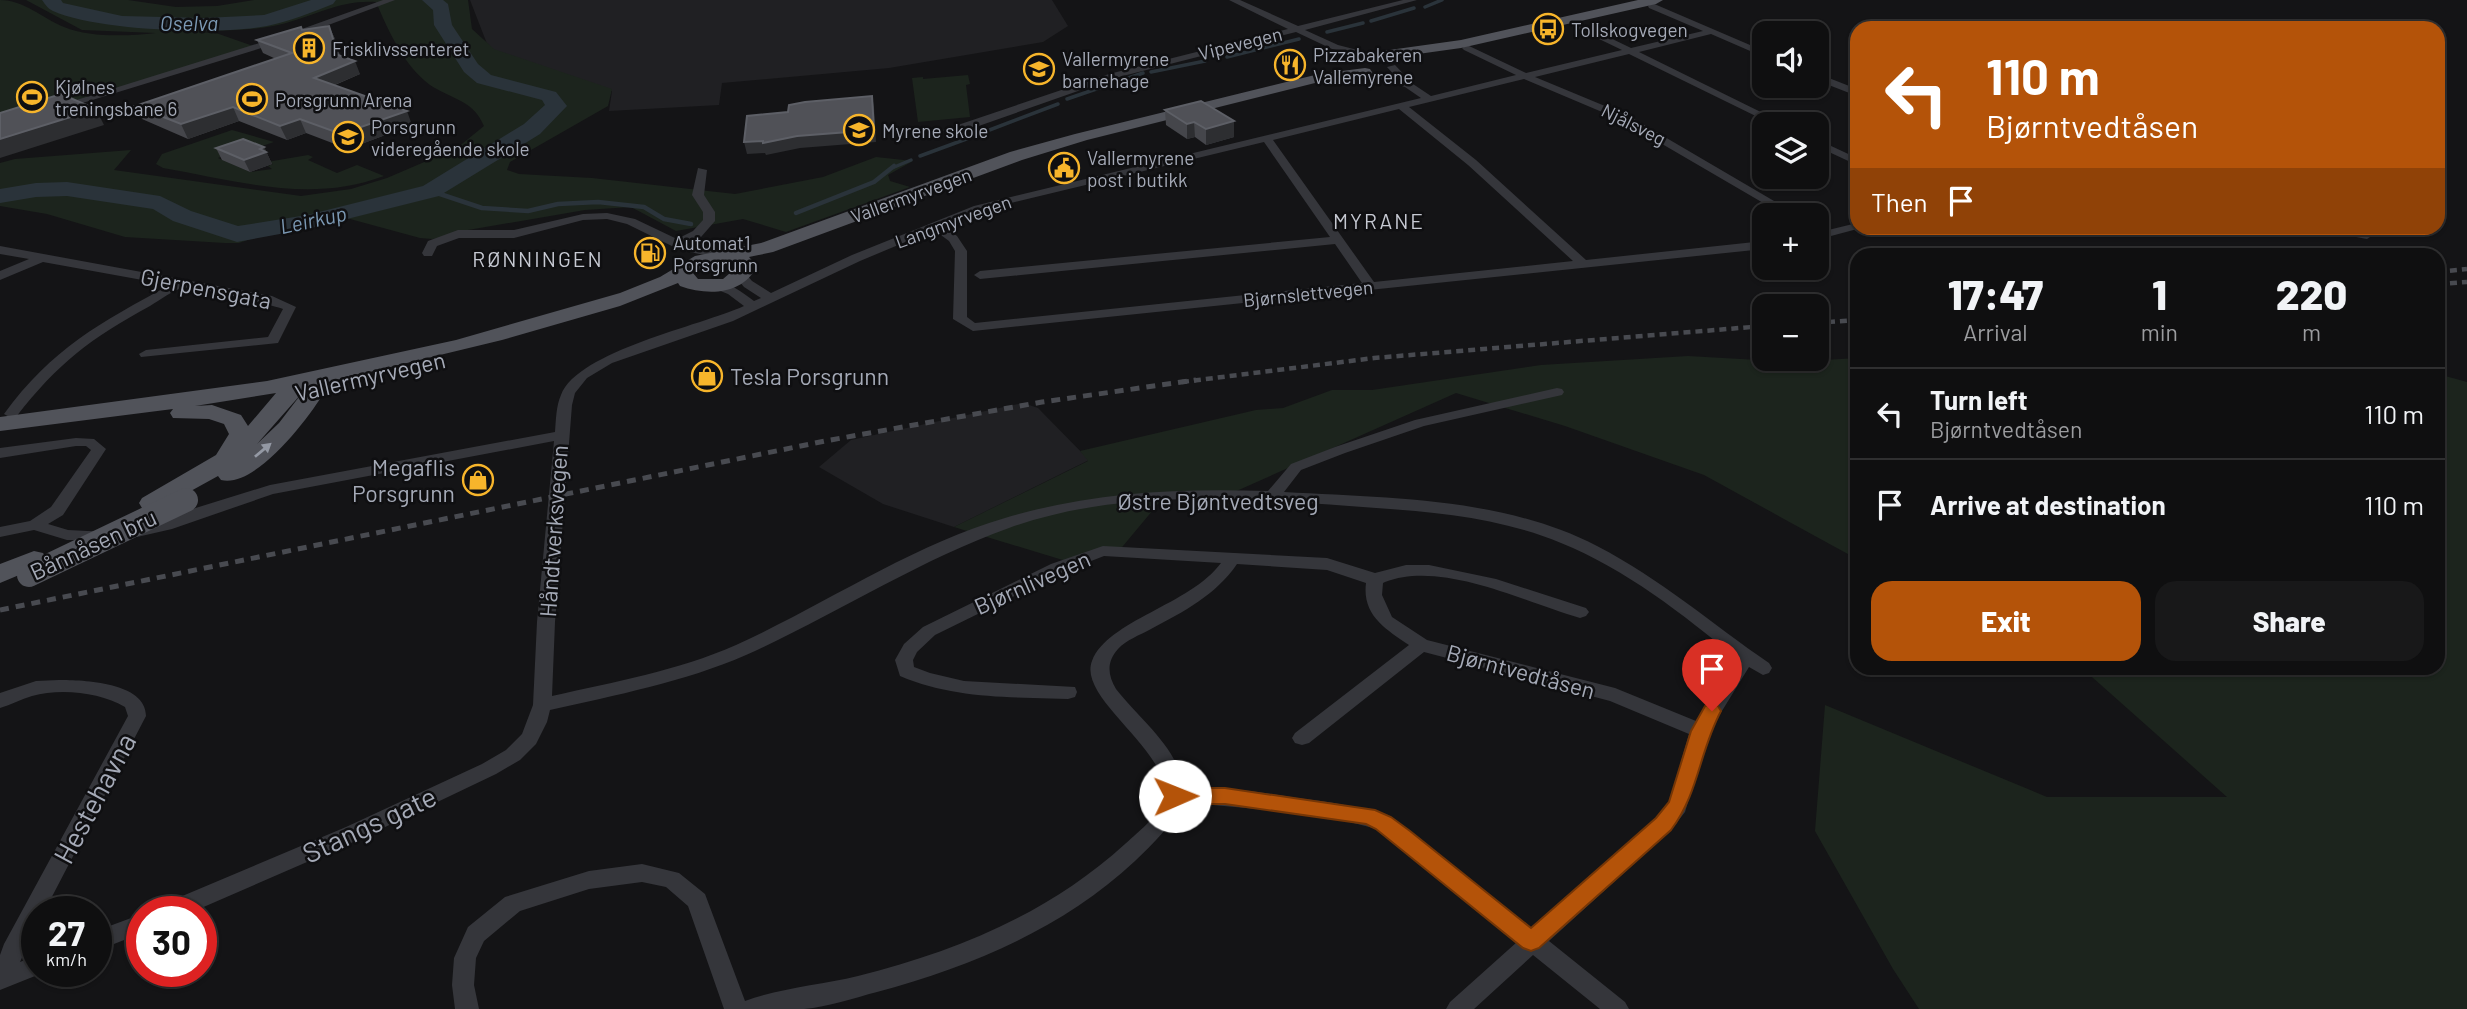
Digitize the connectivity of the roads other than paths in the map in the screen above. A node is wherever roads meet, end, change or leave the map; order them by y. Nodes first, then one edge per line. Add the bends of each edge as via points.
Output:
1 (391, 0) edge
2 (1233, 0) edge
3 (1413, 0) edge
4 (1654, 3) edge
5 (1575, 24) dead end
6 (1298, 30) junction
7 (1710, 32) junction
8 (1464, 46) junction
9 (1335, 47) junction
10 (1752, 49) edge
11 (1628, 51) junction
12 (1373, 56) junction
13 (1349, 62) junction
14 (1392, 66) junction
15 (1367, 72) junction
16 (1525, 76) junction
17 (1829, 81) edge
18 (1410, 86) junction
19 (1850, 90) edge
20 (1429, 99) junction
21 (1401, 106) junction
22 (51, 109) edge
23 (1177, 111) junction
24 (1755, 112) edge
25 (948, 130) dead end
26 (1266, 138) junction
27 (1054, 145) junction
28 (1829, 148) edge
29 (1850, 159) edge
30 (702, 170) dead end
31 (1772, 203) edge
32 (935, 225) junction
33 (1850, 228) edge
34 (1829, 232) edge
35 (1337, 240) junction
36 (681, 245) junction
37 (1752, 246) edge
38 (0, 250) edge
39 (428, 253) dead end
40 (724, 256) junction
41 (41, 258) junction
42 (1583, 264) junction
43 (744, 272) junction
44 (0, 275) edge
45 (980, 275) dead end
46 (695, 278) junction
47 (181, 284) junction
48 (1371, 286) junction
49 (772, 299) junction
50 (754, 307) junction
51 (146, 354) dead end
52 (592, 368) joint
53 (309, 386) junction
54 (1557, 392) dead end
55 (282, 396) junction
56 (153, 411) junction
57 (6, 419) edge
58 (35, 420) junction
59 (560, 436) junction
60 (0, 453) edge
61 (226, 459) junction
62 (1271, 498) junction
63 (35, 525) junction
64 (0, 532) edge
65 (1233, 558) junction
66 (0, 574) edge
67 (1375, 580) junction
68 (0, 588) edge
69 (1580, 612) dead end
70 (1421, 645) junction
71 (1068, 692) dead end
72 (0, 701) edge
73 (542, 705) junction
74 (1700, 731) junction
75 (1302, 738) dead end
76 (1175, 796) junction
77 (206, 896) edge
78 (1531, 941) junction
79 (21, 972) edge
80 (1, 980) edge
81 (467, 1009) edge
82 (736, 1009) edge
83 (752, 1009) edge
84 (1458, 1009) edge
85 (1617, 1009) edge

1 - 22 street via 288,37
2 - 6 street
3 - 6 street, Vipevegen
4 - 7 street
4 - 8 main road
5 - 11 street
6 - 9 street
6 - 25 street, Vipevegen via 1112,76 969,127
7 - 10 street
7 - 11 street, Langmyrvegen
8 - 12 main road
8 - 14 main road
8 - 16 street, Njålsveg
9 - 12 street
9 - 13 street
11 - 16 street, Langmyrvegen
11 - 24 street
12 - 13 main road, Vallermyrvegen
12 - 14 main road
13 - 15 main road via 1352,69
13 - 23 main road, Vallermyrvegen via 1325,73
14 - 15 main road, Vallermyrvegen
14 - 18 street
15 - 18 street
15 - 23 main road, Vallermyrvegen via 1330,75
16 - 20 street, Langmyrvegen
16 - 31 street, Njålsveg via 1625,118
17 - 19 street
18 - 20 street
20 - 21 street, Langmyrvegen
21 - 26 street, Langmyrvegen
21 - 42 street via 1455,146
23 - 27 main road, Vallermyrvegen
26 - 32 street, Langmyrvegen via 998,202
26 - 35 street
27 - 40 main road, Vallermyrvegen via 766,248
27 - 43 main road, Vallermyrvegen via 794,244
28 - 29 street
30 - 36 street via 698,195 710,214 709,221
32 - 48 street, Bjørnslettvegen via 961,251 960,319 973,327
32 - 49 street, Langmyrvegen
33 - 34 street
35 - 45 street
35 - 48 street
36 - 39 street, Vallermyrvegen via 631,221 599,216 514,234 452,235 432,244
36 - 40 street, Vallermyrvegen
36 - 46 street
37 - 42 street, Bjørnslettvegen
38 - 41 street, Gjerpensgata
40 - 43 main road via 742,260
40 - 46 main road via 700,260
41 - 44 street
41 - 47 street, Gjerpensgata
42 - 48 street, Bjørnslettvegen
43 - 46 main road, Vallermyrvegen
43 - 49 street via 748,284
46 - 50 street via 732,290
46 - 53 main road, Vallermyrvegen via 490,348
47 - 51 street, Gjerpensgata via 279,302 290,307 289,313 273,340
47 - 57 street via 117,319 60,359
49 - 50 street, Langmyrvegen
50 - 52 street, Langmyrvegen via 623,352
52 - 59 street, Håndtverksvegen via 568,393
53 - 55 main road
53 - 58 main road, Vallermyrvegen
68 -> 53 main road, Bånnåsen bru, bridge via 186,500 235,471 267,448 300,413
54 - 62 street via 1420,423 1340,450 1296,467
55 - 56 main road, Vallermyrvegen
55 - 61 main road, Bånnåsen bru via 254,434
56 - 58 main road, Vallermyrvegen
56 - 61 main road via 212,412 233,420 240,434
57 - 58 main road, Vallermyrvegen
59 - 63 street via 270,490 134,532 67,535
59 - 73 street, Håndtverksvegen
60 - 63 street via 76,442 89,442 99,449 57,511
61 - 66 main road, Bånnåsen bru via 151,503
62 - 73 street, Østre Bjøntvedtsveg via 1126,499 1027,516 949,545 720,659
62 - 74 street, Østre Bjøntvedtsveg via 1458,510 1550,534 1608,559 1755,663
63 - 64 street
65 - 67 street via 1327,564
65 - 71 street, Bjørnlivegen via 1104,551 1057,568 929,631 904,660 906,671 929,682
65 - 76 street via 1216,579 1112,644 1099,666 1102,687 1161,752 1174,775
67 - 69 street via 1414,570 1448,575
67 - 70 street, Bjørntvedtåsen via 1373,595 1385,621
70 - 74 street, Bjørntvedtåsen via 1615,695
70 - 75 street
72 - 80 street, Hestehavna via 37,688 68,685 123,696 137,710 136,721 15,944
73 - 77 street, Stangs gate via 529,739 489,769
74 - 78 street via 1678,806 1664,824
76 - 78 street via 1225,796 1368,816 1403,837
76 - 83 street via 1163,818 1123,861 1060,909 994,944 827,995
78 - 84 street
78 - 85 street
79 - 80 street
81 - 82 street via 465,958 476,933 513,904 589,880 642,873 672,879 697,901

